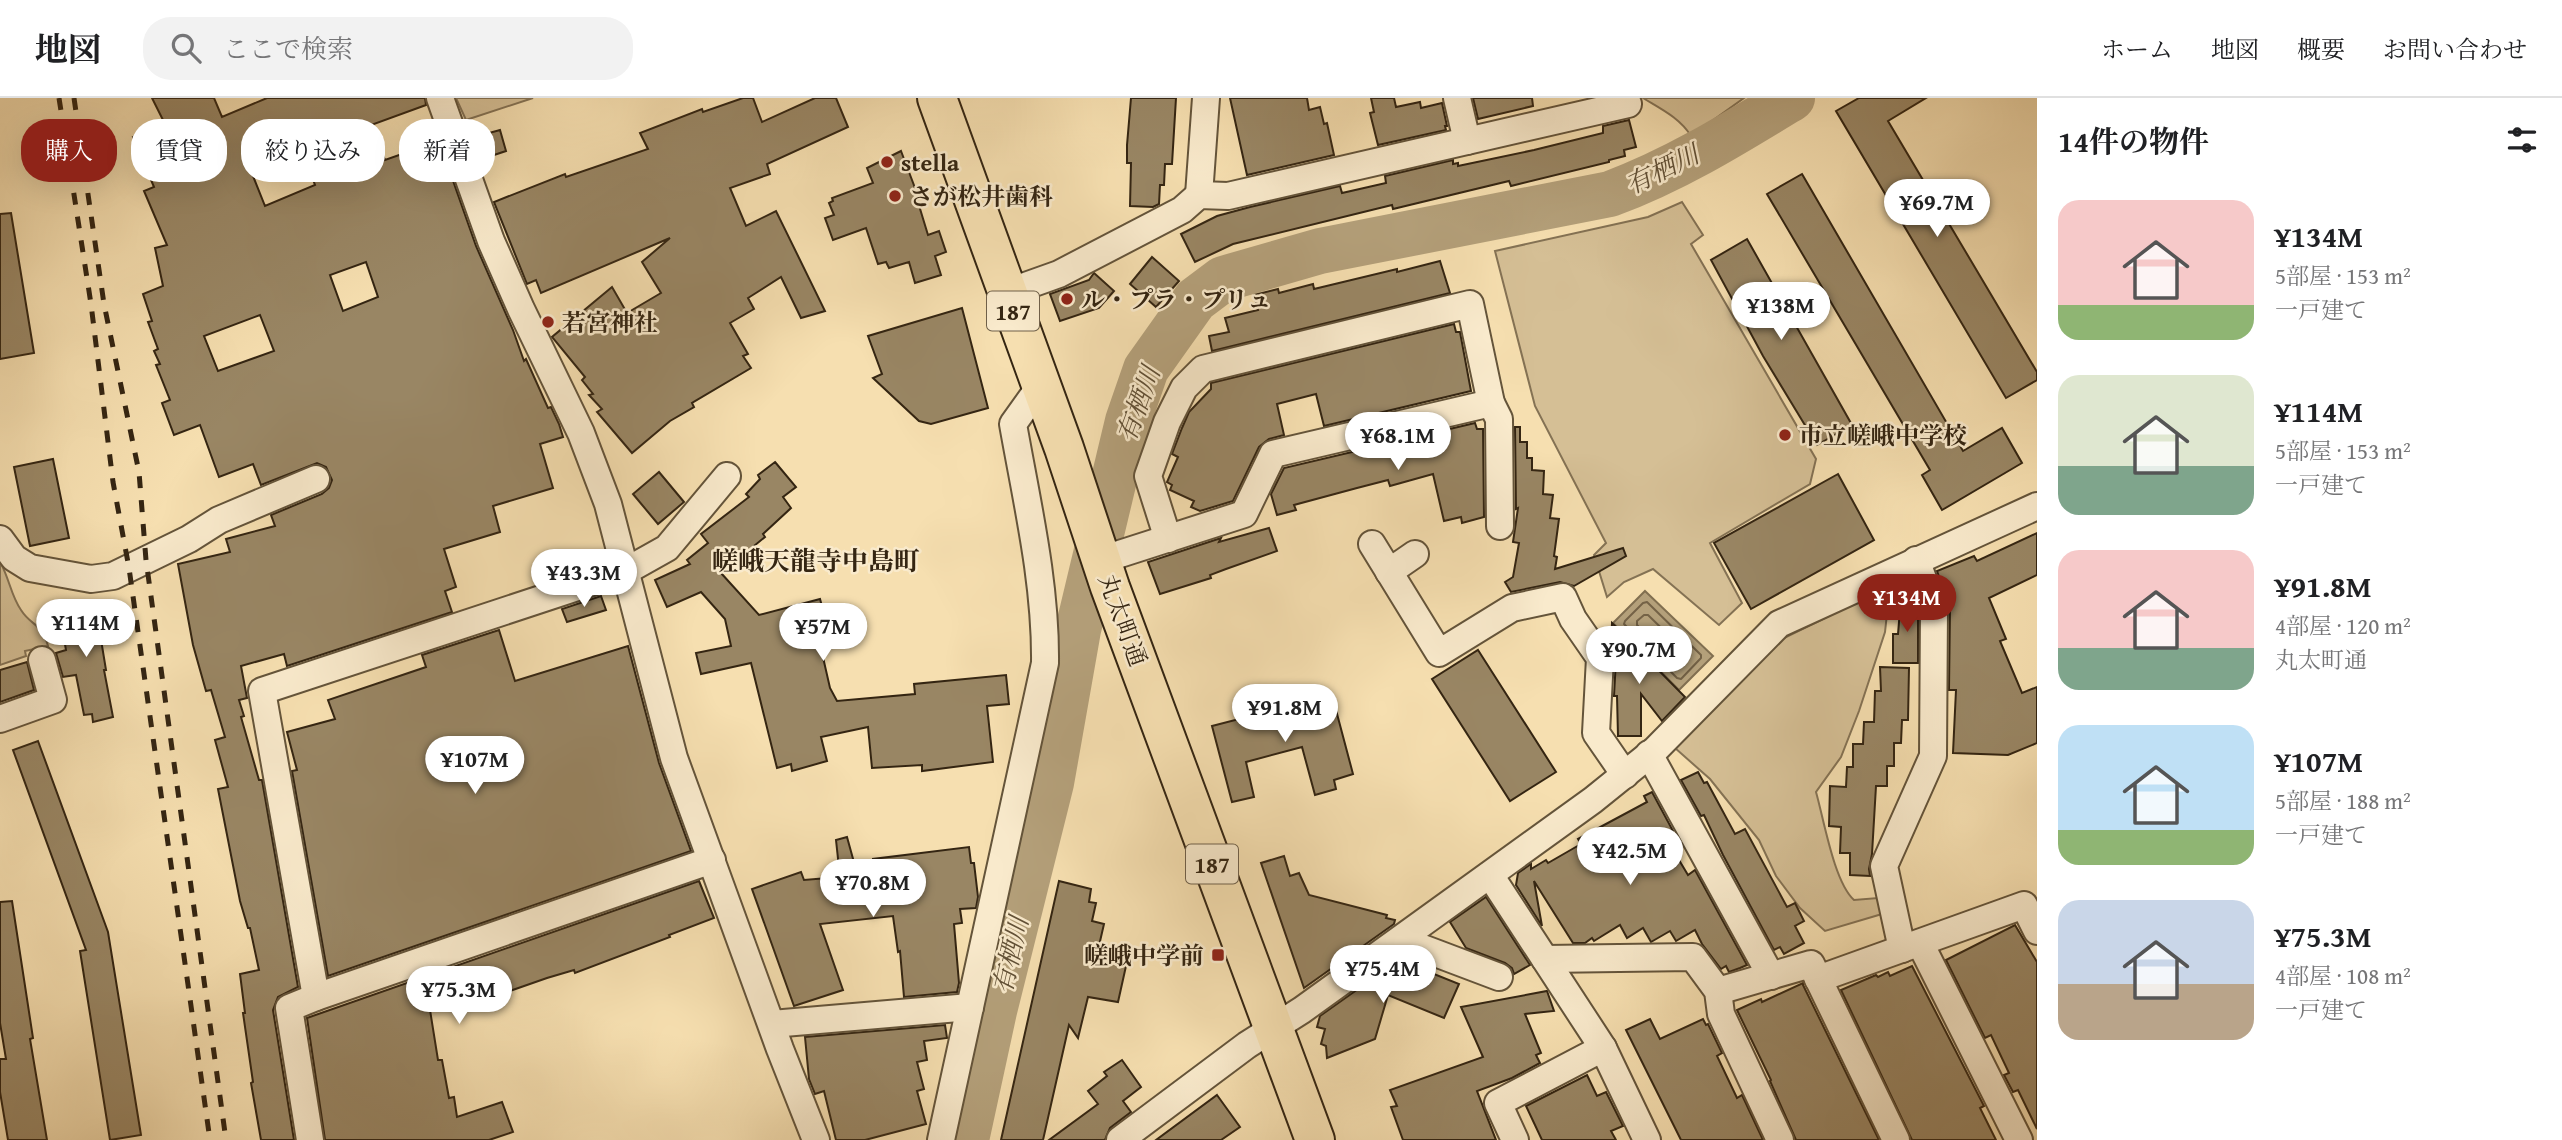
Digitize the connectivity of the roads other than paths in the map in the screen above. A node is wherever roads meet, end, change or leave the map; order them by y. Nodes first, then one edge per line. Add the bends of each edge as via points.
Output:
1 (440, 98) edge
2 (937, 98) edge
3 (1206, 98) edge
4 (1457, 98) edge
5 (1628, 104) dead end
6 (1578, 107) edge
7 (1467, 141) junction
8 (1199, 195) junction
9 (1006, 293) junction
10 (1041, 385) junction
11 (1491, 403) junction
12 (727, 477) dead end
13 (316, 479) dead end
14 (2037, 506) edge
15 (1500, 526) dead end
16 (0, 539) edge
17 (1168, 539) junction
18 (1372, 544) dead end
19 (1415, 554) dead end
20 (1916, 560) junction
21 (1110, 567) junction
22 (626, 572) junction
23 (1389, 572) junction
24 (42, 660) dead end
25 (0, 719) edge
26 (1650, 754) junction
27 (1625, 775) junction
28 (712, 860) junction
29 (1490, 875) junction
30 (2037, 931) edge
31 (1401, 940) junction
32 (1911, 946) junction
33 (1545, 959) junction
34 (1499, 976) dead end
35 (1771, 976) junction
36 (1818, 979) junction
37 (1718, 991) junction
38 (316, 997) junction
39 (970, 1007) junction
40 (772, 1024) junction
41 (1273, 1028) junction
42 (1603, 1048) junction
43 (310, 1140) edge
44 (816, 1140) edge
45 (941, 1140) edge
46 (1120, 1140) edge
47 (1315, 1140) edge
48 (1515, 1140) edge
49 (1647, 1140) edge
50 (1780, 1140) edge
51 (1896, 1140) edge
52 (2020, 1140) edge

1 - 22 street via 491,241 582,433
2 - 9 main road, 丸太町通 / 187
3 - 8 street
4 - 7 street
5 - 6 street
6 - 7 street
7 - 8 street via 1228,196
8 - 9 street via 1182,210 1059,274
9 - 10 main road, 丸太町通 / 187
10 - 21 main road, 丸太町通 / 187 via 1089,524
10 - 39 street via 1013,424 1042,600 1045,663
11 - 15 street via 1499,419
11 - 17 street via 1273,454 1244,514
11 - 17 street via 1470,303 1203,369 1184,388 1148,476
12 - 22 street via 667,548
13 - 16 street via 219,520 113,576 91,579 30,568 14,558
14 - 20 street
17 - 21 street
18 - 23 street
19 - 23 street
20 - 26 street via 1779,624
20 - 32 street via 1934,608 1933,756 1884,866
21 - 41 main road, 丸太町通 / 187
22 - 28 street via 674,758
22 - 38 street via 262,691
23 - 27 street via 1439,653 1512,608 1563,597 1600,658 1596,733
24 - 25 street via 53,700
26 - 27 street
26 - 35 street
27 - 29 street
28 - 38 street
28 - 40 street
29 - 31 street
29 - 33 street
30 - 32 street via 2024,905
31 - 34 street
31 - 41 street
32 - 36 street
32 - 52 street
33 - 37 street via 1693,957
33 - 42 street
35 - 36 street via 1811,964
35 - 37 street
36 - 51 street
37 - 50 street via 1721,1014
38 - 43 street via 289,1008
39 - 40 street
39 - 45 street
40 - 44 street
41 - 46 street
41 - 47 main road, 丸太町通 / 187
42 - 48 street via 1498,1103
42 - 49 street

